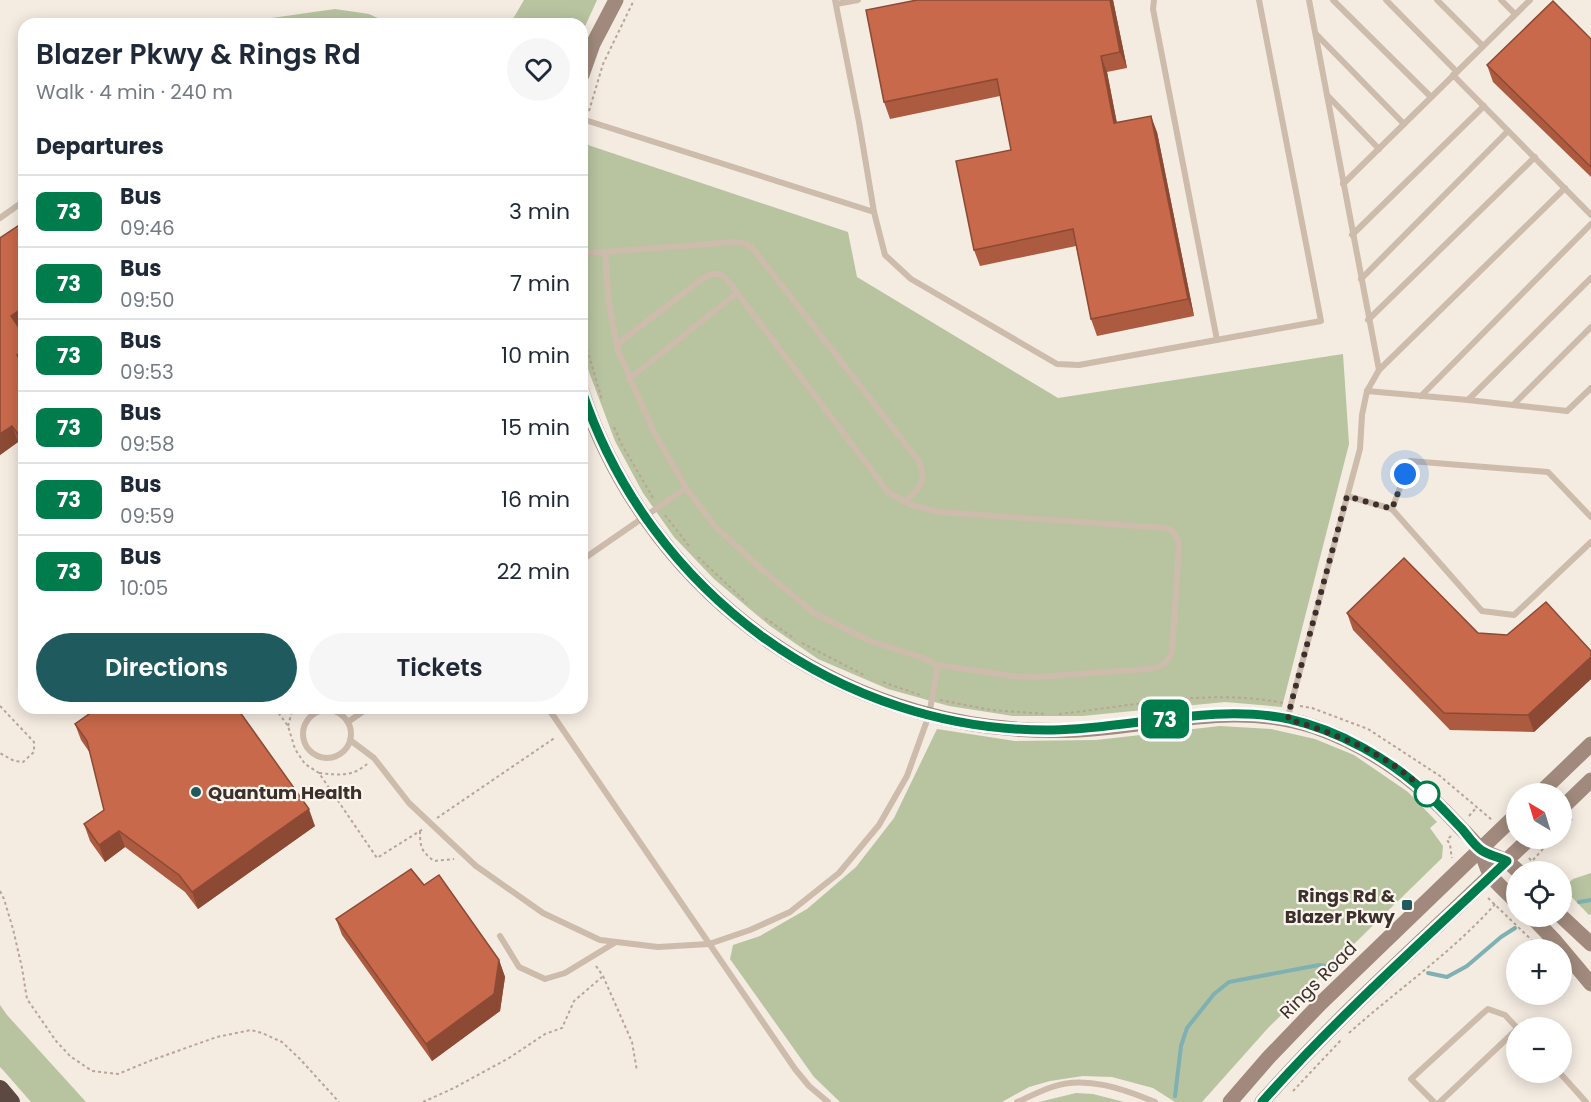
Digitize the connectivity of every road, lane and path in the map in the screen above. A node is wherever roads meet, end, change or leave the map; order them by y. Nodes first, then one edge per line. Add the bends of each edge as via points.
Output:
1 (616, 0) edge
2 (634, 0) edge
3 (858, 0) edge
4 (1154, 0) edge
5 (1259, 0) edge
6 (1309, 0) edge
7 (1333, 0) edge
8 (1386, 0) edge
9 (1437, 0) edge
10 (1501, 0) edge
11 (1530, 0) edge
12 (835, 2) edge
13 (1515, 14) junction
14 (1315, 33) junction
15 (1483, 46) junction
16 (588, 58) edge
17 (1455, 73) junction
18 (1326, 95) junction
19 (1431, 97) junction
20 (1484, 106) junction
21 (588, 110) edge
22 (588, 121) edge
23 (1404, 124) junction
24 (1508, 131) junction
25 (1379, 149) junction
26 (1535, 158) junction
27 (1343, 184) junction
28 (1564, 188) junction
29 (18, 205) edge
30 (873, 212) junction
31 (1591, 215) edge
32 (0, 218) edge
33 (1591, 224) edge
34 (1352, 235) junction
35 (605, 252) junction
36 (588, 253) edge
37 (1591, 278) edge
38 (1360, 279) junction
39 (737, 293) junction
40 (1368, 320) junction
41 (1591, 327) edge
42 (1217, 340) junction
43 (617, 344) junction
44 (588, 353) edge
45 (1378, 370) junction
46 (630, 379) junction
47 (1591, 388) edge
48 (1367, 391) junction
49 (1421, 396) junction
50 (1468, 400) junction
51 (602, 401) dead end
52 (1513, 405) junction
53 (588, 408) edge
54 (612, 422) dead end
55 (686, 488) junction
56 (1347, 496) junction
57 (904, 502) junction
58 (659, 507) junction
59 (1392, 509) junction
60 (1591, 517) edge
61 (645, 518) junction
62 (1591, 542) edge
63 (588, 557) edge
64 (747, 603) dead end
65 (763, 616) dead end
66 (938, 665) junction
67 (864, 675) dead end
68 (875, 679) dead end
69 (932, 698) junction
70 (0, 706) edge
71 (1289, 712) junction
72 (291, 714) edge
73 (314, 714) edge
74 (341, 714) edge
75 (359, 714) edge
76 (552, 714) edge
77 (1046, 714) dead end
78 (1058, 714) dead end
79 (929, 715) junction
80 (348, 722) junction
81 (288, 726) dead end
82 (350, 740) junction
83 (1591, 744) edge
84 (0, 753) edge
85 (374, 758) junction
86 (319, 773) dead end
87 (1591, 780) edge
88 (1550, 783) edge
89 (1572, 798) edge
90 (1506, 825) edge
91 (420, 830) dead end
92 (1501, 830) junction
93 (1519, 849) edge
94 (1527, 849) edge
95 (1543, 849) edge
96 (1480, 850) junction
97 (455, 859) dead end
98 (1507, 861) joint
99 (1532, 861) joint
100 (1506, 862) edge
101 (1491, 876) junction
102 (0, 891) edge
103 (1506, 892) edge
104 (1506, 900) edge
105 (1572, 926) edge
106 (1542, 927) edge
107 (500, 936) dead end
108 (616, 942) junction
109 (709, 944) junction
110 (1591, 944) edge
111 (591, 958) junction
112 (603, 976) junction
113 (1591, 984) edge
114 (1507, 1017) edge
115 (1506, 1039) edge
116 (637, 1071) dead end
117 (1569, 1083) edge
118 (0, 1089) edge
119 (1290, 1094) dead end
120 (11, 1102) edge
121 (339, 1102) edge
122 (423, 1102) edge
123 (828, 1102) edge
124 (1017, 1102) edge
125 (1155, 1102) edge
126 (1230, 1102) edge
127 (1262, 1102) edge
128 (1434, 1102) edge
129 (1440, 1102) edge
130 (1586, 1102) edge

1 - 16 street
2 - 21 path via 603,64
3 - 12 lane
4 - 42 lane
5 - 42 lane via 1321,321
6 - 14 lane
7 - 19 lane
8 - 17 lane
9 - 15 lane
10 - 13 lane
11 - 13 lane
12 - 30 lane
13 - 15 lane
14 - 18 lane
14 - 23 lane
15 - 17 lane
17 - 19 lane
17 - 20 lane
18 - 25 lane
18 - 27 lane
19 - 23 lane
20 - 24 lane
20 - 34 lane
22 - 30 lane
23 - 25 lane
24 - 26 lane
24 - 38 lane
25 - 27 lane
26 - 28 lane
26 - 40 lane
27 - 34 lane
28 - 31 lane
28 - 45 lane
29 - 32 lane
30 - 42 lane via 885,255 911,279 1057,364 1079,366
33 - 49 lane
34 - 38 lane
35 - 36 lane
35 - 43 lane
35 - 57 lane via 747,244 918,460 922,480
37 - 50 lane
38 - 40 lane
39 - 43 lane via 721,274 712,274
39 - 46 lane
39 - 57 lane via 889,494
40 - 45 lane
41 - 52 lane
43 - 46 lane
44 - 51 path
45 - 48 lane
46 - 55 lane
47 - 52 lane via 1567,411
48 - 49 lane
48 - 56 lane via 1360,449
49 - 50 lane
50 - 52 lane
53 - 61 street via 621,480
54 - 58 path
55 - 58 lane
55 - 66 lane via 715,526 814,613 870,641
56 - 59 lane
56 - 71 lane
57 - 66 lane via 938,512 1166,528 1177,536 1172,650 1163,665 1035,677
58 - 61 lane
58 - 64 path via 693,552
59 - 60 lane via 1410,461 1548,472
59 - 62 lane via 1482,611 1514,615
61 - 63 lane
61 - 79 street via 704,588 772,644 820,674
65 - 67 path via 797,640
66 - 69 lane
68 - 69 path
69 - 77 path via 991,710
69 - 79 lane
70 - 84 path via 34,742 34,752 23,762
71 - 78 path via 1260,698 1212,696
71 - 79 street via 1215,715 1080,730 1000,729
71 - 92 path via 1312,708 1368,729 1440,776
71 - 96 street via 1388,763 1426,792
72 - 81 path
73 - 82 lane via 303,734 313,753 320,757 335,756 342,753
74 - 80 lane
75 - 80 lane
76 - 109 lane
79 - 109 lane via 907,776 879,825 839,873 790,912
80 - 82 lane
82 - 85 lane
83 - 88 street
85 - 86 path via 358,771 341,775
85 - 108 lane via 409,803 476,866 543,913 600,940
87 - 89 street
90 - 92 street, Rings Road
91 - 97 path via 424,854 434,861
92 - 96 street, Rings Road
93 - 98 street
94 - 99 path
95 - 99 path
96 - 98 street
96 - 101 street
96 - 126 street, Rings Road via 1321,1003
100 - 101 street
101 - 103 street
101 - 127 street via 1338,1021
102 - 121 path via 13,929 27,999 56,1041 92,1071 118,1074 217,1037 251,1030 282,1042
104 - 119 path via 1347,1034
105 - 110 street
106 - 113 street
107 - 111 lane via 519,967 544,979 566,973
108 - 109 lane via 658,947
108 - 111 lane
109 - 123 lane via 795,1069
111 - 112 path
112 - 116 path via 632,1042
112 - 122 path via 574,1001 562,1028
114 - 128 lane via 1488,1009 1412,1078
115 - 129 lane
117 - 130 lane
118 - 120 highway
124 - 125 lane via 1054,1086 1076,1083 1126,1091

